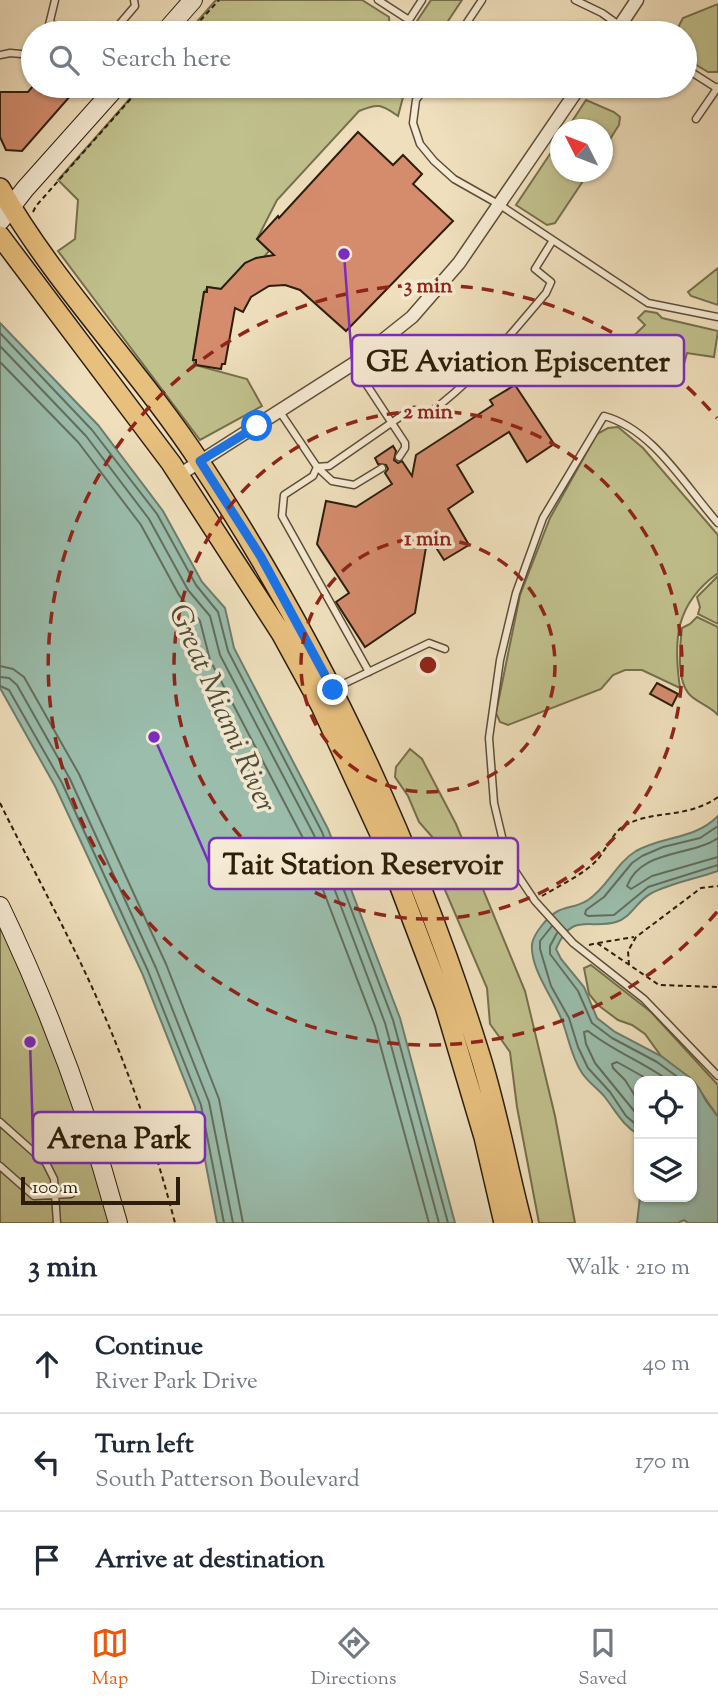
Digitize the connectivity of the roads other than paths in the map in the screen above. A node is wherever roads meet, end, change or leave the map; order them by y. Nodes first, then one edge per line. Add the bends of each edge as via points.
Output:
1 (55, 0) edge
2 (134, 0) edge
3 (379, 0) edge
4 (422, 0) edge
5 (482, 0) edge
6 (575, 0) edge
7 (637, 0) edge
8 (186, 2) edge
9 (50, 21) edge
10 (122, 21) edge
11 (172, 21) edge
12 (468, 21) edge
13 (610, 21) edge
14 (626, 21) edge
15 (21, 54) edge
16 (0, 55) edge
17 (697, 75) edge
18 (718, 88) edge
19 (106, 98) edge
20 (417, 98) edge
21 (572, 98) edge
22 (696, 119) dead end
23 (0, 188) edge
24 (500, 205) junction
25 (5, 214) edge
26 (0, 236) edge
27 (552, 240) junction
28 (718, 317) edge
29 (353, 364) junction
30 (482, 367) junction
31 (531, 371) dead end
32 (409, 402) dead end
33 (414, 410) junction
34 (280, 412) junction
35 (392, 423) junction
36 (400, 457) dead end
37 (200, 461) junction
38 (317, 467) junction
39 (382, 468) dead end
40 (179, 475) junction
41 (718, 523) edge
42 (445, 649) dead end
43 (369, 672) junction
44 (328, 686) junction
45 (0, 906) edge
46 (718, 1076) edge
47 (0, 1122) edge
48 (0, 1166) edge
49 (55, 1194) junction
50 (71, 1194) dead end
51 (57, 1223) edge
52 (118, 1223) edge
53 (504, 1223) edge
54 (522, 1223) edge

1 - 9 lane
2 - 10 lane via 135,6
3 - 4 lane via 409,20
5 - 12 lane
6 - 13 lane
7 - 14 street
8 - 11 main road
15 - 16 lane
17 - 18 lane
18 - 22 lane
19 - 25 main road
20 - 24 lane via 413,122 420,144 454,179
21 - 24 street
23 - 25 main road
24 - 27 lane
24 - 29 street via 429,300
25 - 37 main road
26 - 40 main road
27 - 28 lane via 648,303
27 - 30 lane via 535,269 551,282 546,293
29 - 34 street
29 - 35 lane
30 - 31 lane via 504,376
30 - 33 lane via 429,413
32 - 33 lane
33 - 35 lane
34 - 37 street
34 - 38 lane
35 - 36 lane via 405,443
35 - 38 lane via 329,466
37 - 40 street
37 - 44 main road via 261,557
38 - 39 lane via 332,481 354,485
38 - 43 lane via 313,476 284,495 282,516
40 - 53 main road via 307,673 347,759 405,895 445,1006
41 - 46 lane via 648,439 622,421 604,416 543,518 516,593 489,738 494,803 503,841 513,868 535,901 576,945 645,999
42 - 43 lane via 429,643
43 - 44 lane
44 - 54 main road via 397,826 440,936 482,1064
45 - 52 main road via 77,1088
47 - 49 lane via 46,1163
48 - 49 lane via 34,1196
49 - 50 lane
49 - 51 lane

